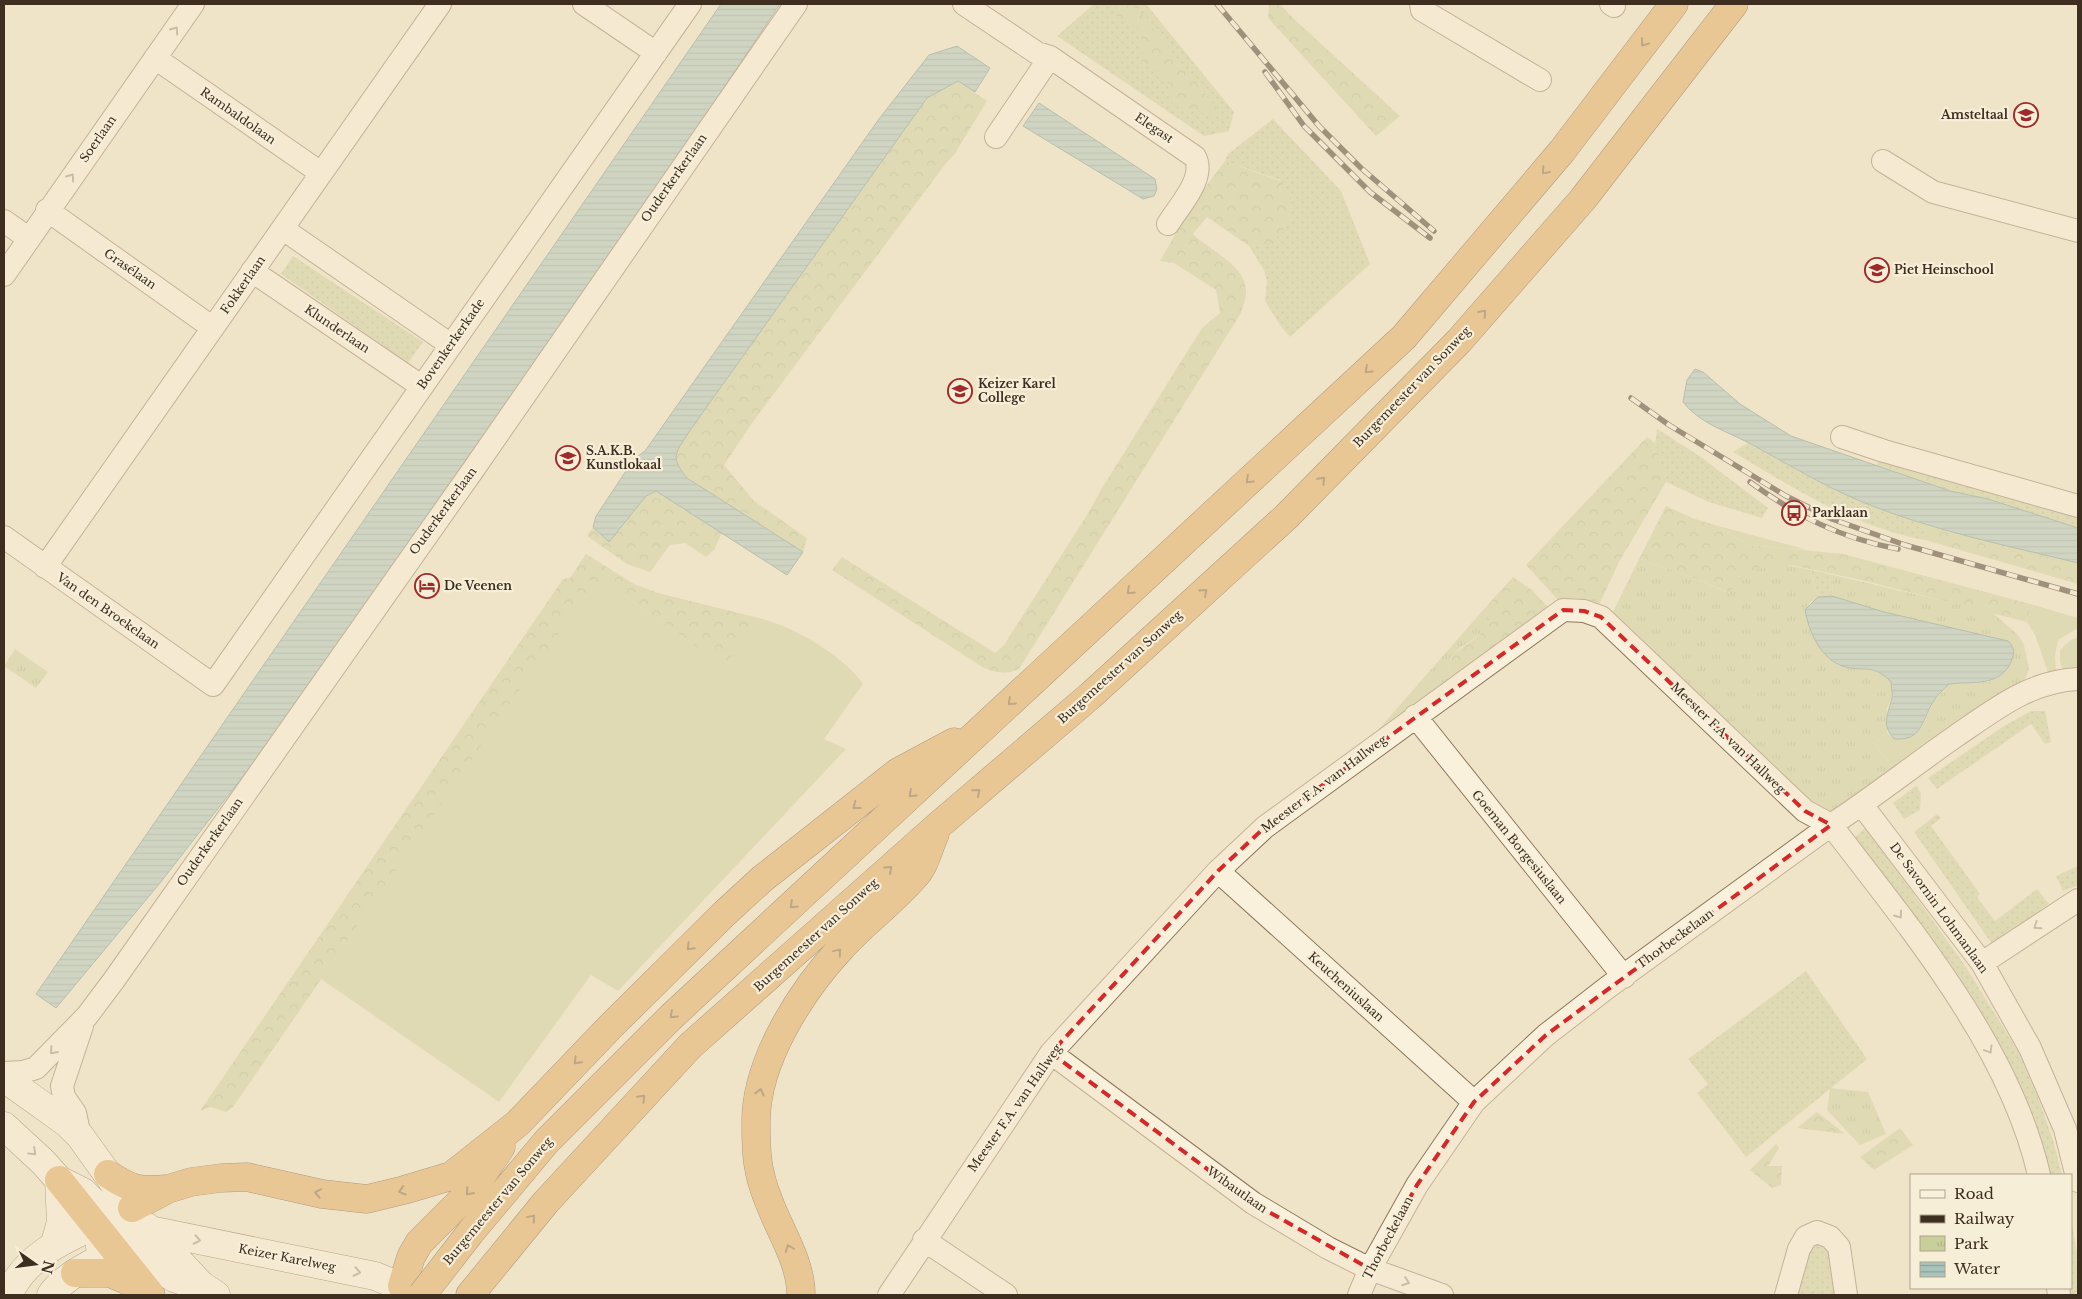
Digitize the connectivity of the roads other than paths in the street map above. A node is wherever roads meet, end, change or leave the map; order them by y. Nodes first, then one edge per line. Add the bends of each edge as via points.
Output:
1 (193, 4) edge
2 (440, 4) edge
3 (584, 4) edge
4 (690, 4) edge
5 (796, 4) edge
6 (964, 4) edge
7 (1421, 4) edge
8 (1674, 4) edge
9 (1734, 4) edge
10 (656, 53) junction
11 (1050, 57) junction
12 (155, 58) junction
13 (1540, 80) dead end
14 (996, 137) dead end
15 (1884, 161) dead end
16 (321, 173) junction
17 (47, 210) junction
18 (4, 221) edge
19 (1168, 224) dead end
20 (283, 229) junction
21 (2078, 231) edge
22 (28, 238) junction
23 (5, 270) edge
24 (252, 271) junction
25 (213, 328) junction
26 (451, 344) junction
27 (421, 386) junction
28 (1842, 437) dead end
29 (2078, 506) edge
30 (7, 548) edge
31 (46, 567) junction
32 (2078, 679) edge
33 (213, 685) joint
34 (1415, 716) junction
35 (986, 725) junction
36 (1862, 804) junction
37 (940, 824) junction
38 (1831, 825) junction
39 (1218, 871) junction
40 (2078, 900) edge
41 (1982, 963) junction
42 (1624, 977) junction
43 (87, 1016) junction
44 (1051, 1053) junction
45 (4, 1073) edge
46 (4, 1078) edge
47 (1474, 1102) junction
48 (518, 1124) junction
49 (4, 1126) edge
50 (2072, 1127) edge
51 (80, 1136) junction
52 (108, 1174) junction
53 (2039, 1174) edge
54 (59, 1180) junction
55 (2078, 1181) edge
56 (168, 1189) junction
57 (118, 1230) junction
58 (62, 1240) junction
59 (924, 1240) junction
60 (1370, 1269) junction
61 (75, 1273) junction
62 (148, 1292) edge
63 (415, 1292) edge
64 (212, 1293) edge
65 (8, 1295) edge
66 (51, 1295) edge
67 (470, 1295) edge
68 (801, 1295) edge
69 (889, 1295) edge
70 (1006, 1295) edge
71 (1359, 1295) edge
72 (1442, 1295) edge
73 (1786, 1295) edge
74 (1846, 1295) edge

12 -> 1 street, Soerlaan
2 - 16 street, Fokkerlaan
3 - 10 street
4 - 10 street, Bovenkerkerkade
5 - 43 street, Ouderkerkerlaan via 473,470
6 - 11 street, Elegast via 1036,52
7 - 13 street via 1422,10
8 -> 35 highway, Burgemeester van Sonweg via 1562,151 1404,336
37 -> 9 highway, Burgemeester van Sonweg via 1090,696 1287,516 1452,348 1583,199
10 - 26 street, Bovenkerkerkade
11 - 14 street
11 - 19 street, Elegast via 1195,157 1198,164 1195,180
12 - 16 street, Rambaldolaan
17 -> 12 street, Soerlaan
15 - 21 street via 1933,192
16 - 20 street, Fokkerlaan
17 - 22 street, Soerlaan
17 - 25 street, Grasélaan
18 - 22 street
20 - 24 street, Fokkerlaan
20 - 26 street
22 - 23 street, Soerlaan
24 - 25 street, Fokkerlaan
24 - 27 street, Klunderlaan
25 - 31 street, Fokkerlaan
26 - 27 street, Bovenkerkerkade
27 - 33 street, Bovenkerkerkade
28 - 29 street
30 - 31 street, Van den Broekelaan
31 - 33 street, Van den Broekelaan
32 - 36 street, Thorbeckelaan via 2036,687 2009,699
34 - 38 street, Meester F.A. van Hallweg via 1562,610 1584,611 1601,617 1805,811
34 - 39 street, Meester F.A. van Hallweg via 1265,827
34 - 42 street, Goeman Borgesiuslaan
35 -> 48 highway via 898,772 762,879 618,1019
35 -> 63 highway, Burgemeester van Sonweg, bridge via 671,1016 547,1140 470,1233
36 - 38 street, Thorbeckelaan
36 - 41 street, De Savornin Lohmanlaan
67 -> 37 highway, Burgemeester van Sonweg via 546,1202 690,1046
68 -> 37 highway via 797,1270 757,1166 757,1106 768,1063 779,1035 813,982 842,946 917,874
38 - 42 street, Thorbeckelaan
38 -> 53 street via 1949,984 1996,1062 2033,1148
39 - 44 street, Meester F.A. van Hallweg
39 - 47 street, Keucheniuslaan
40 -> 41 street
41 - 50 street, De Savornin Lohmanlaan
42 - 47 street, Thorbeckelaan via 1540,1039
43 -> 45 street, Ouderkerkerlaan via 36,1068
43 - 51 street, Ouderkerkerlaan via 62,1086 64,1097 76,1113
44 - 59 street, Meester F.A. van Hallweg
44 - 60 street, Wibautlaan via 1253,1203
46 - 51 main road
47 - 60 street, Thorbeckelaan via 1417,1185
48 -> 56 highway via 451,1176 367,1199 322,1194 248,1177 191,1182
48 -> 63 highway via 472,1190 419,1243 411,1257
49 -> 54 main road
50 - 55 street, De Savornin Lohmanlaan
51 - 52 main road
52 - 56 highway via 137,1190
52 - 57 main road
54 - 57 highway
54 - 58 main road
56 - 57 highway
57 - 58 main road
57 - 61 main road
57 - 62 highway
57 -> 63 main road, Keizer Karelweg via 375,1276
57 - 64 main road via 185,1269
57 - 64 main road via 142,1257 174,1278
58 - 65 main road via 20,1274
59 - 69 street, Meester F.A. van Hallweg
59 - 70 street
60 - 71 street, Thorbeckelaan
60 -> 72 street, Wibautlaan
61 - 62 highway via 110,1272
61 - 66 main road
73 - 74 street via 1799,1248 1806,1237 1817,1232 1830,1237 1840,1247

